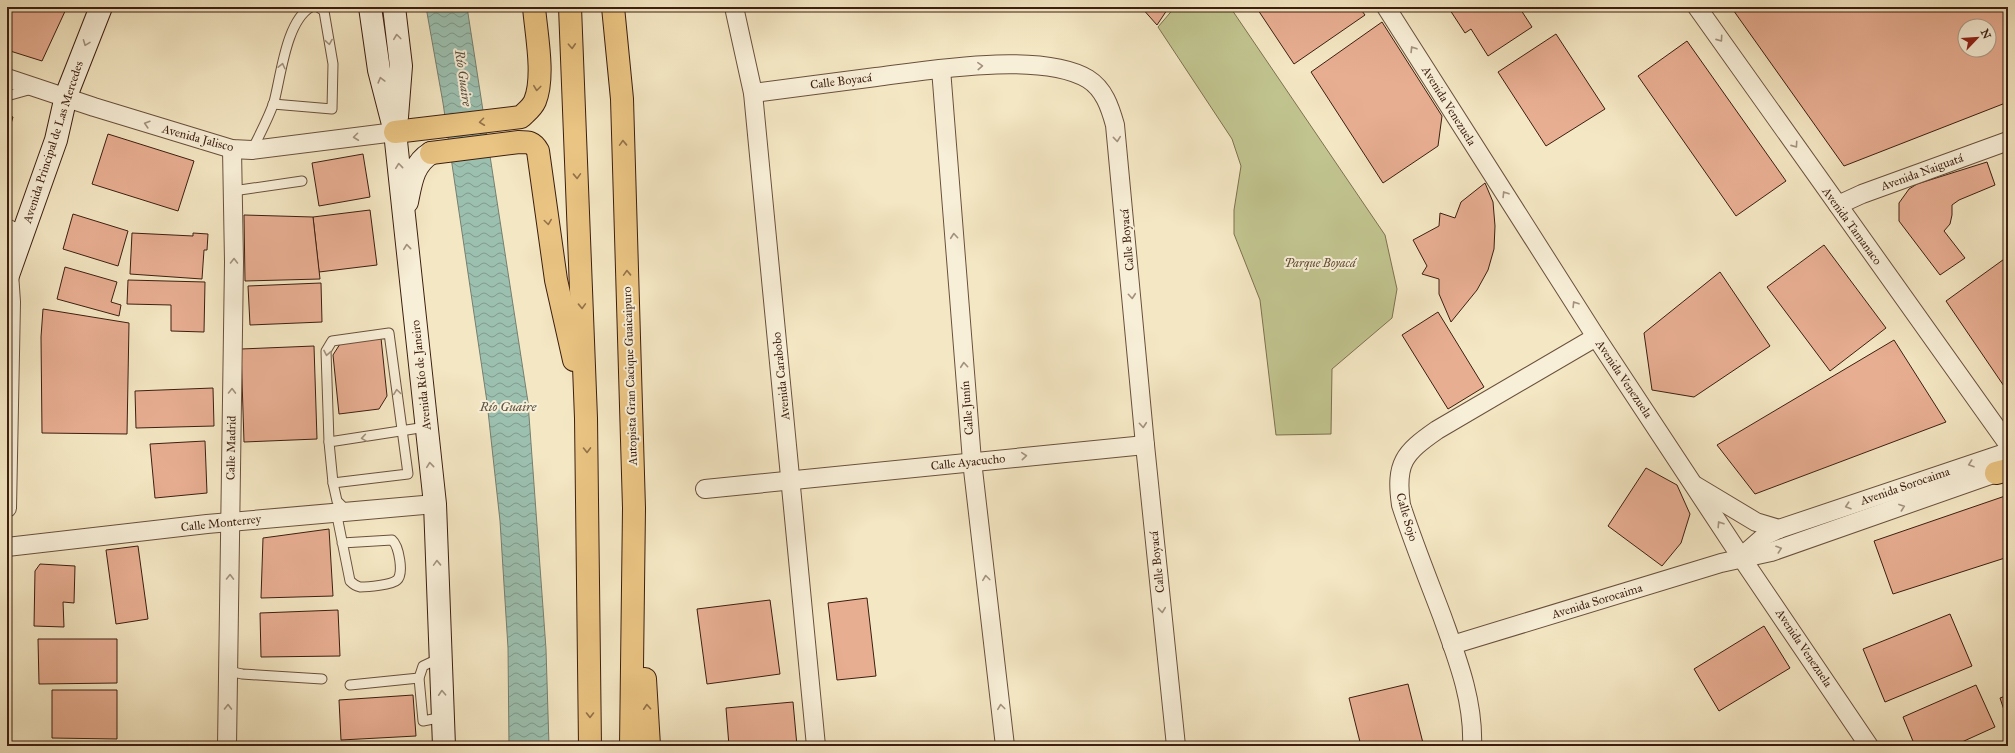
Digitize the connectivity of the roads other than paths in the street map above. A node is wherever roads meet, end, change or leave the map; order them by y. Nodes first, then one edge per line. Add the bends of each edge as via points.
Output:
1 (101, 7) edge
2 (311, 7) edge
3 (318, 7) edge
4 (370, 7) edge
5 (394, 7) edge
6 (534, 7) edge
7 (570, 7) edge
8 (613, 7) edge
9 (734, 7) edge
10 (1386, 7) edge
11 (1697, 7) edge
12 (941, 68) junction
13 (7, 78) edge
14 (37, 87) junction
15 (753, 93) junction
16 (7, 96) edge
17 (66, 96) junction
18 (273, 104) junction
19 (395, 132) junction
20 (2008, 141) edge
21 (232, 149) junction
22 (252, 150) junction
23 (432, 153) joint
24 (302, 181) dead end
25 (233, 191) junction
26 (1838, 205) junction
27 (404, 218) junction
28 (15, 228) edge
29 (8, 276) edge
30 (1596, 337) junction
31 (586, 418) junction
32 (426, 427) junction
33 (402, 431) junction
34 (329, 442) junction
35 (2008, 444) edge
36 (1145, 445) junction
37 (2008, 452) edge
38 (972, 461) junction
39 (2002, 472) edge
40 (792, 481) junction
41 (333, 483) junction
42 (1694, 485) junction
43 (705, 489) dead end
44 (435, 504) junction
45 (7, 508) edge
46 (634, 508) junction
47 (341, 511) junction
48 (229, 522) junction
49 (1779, 528) junction
50 (342, 542) junction
51 (7, 547) edge
52 (1741, 557) junction
53 (1452, 645) junction
54 (440, 658) junction
55 (228, 671) junction
56 (419, 678) junction
57 (322, 679) dead end
58 (350, 685) dead end
59 (443, 717) junction
60 (227, 746) edge
61 (444, 746) edge
62 (590, 746) edge
63 (631, 746) edge
64 (649, 746) edge
65 (816, 746) edge
66 (1005, 746) edge
67 (1176, 746) edge
68 (1472, 746) edge
69 (1869, 746) edge

1 -> 17 street, Avenida Principal de Las Mercedes
18 -> 2 lane via 289,36
3 -> 18 lane via 324,11 333,64 332,109
19 -> 4 street, Avenida Río de Janeiro via 379,70
19 -> 5 street via 401,66
6 -> 19 highway via 539,71 537,90 531,107 521,117
7 -> 31 highway
46 -> 8 highway, Autopista Gran Cacique Guaicaipuro via 622,99
9 - 15 street, Avenida Carabobo
30 -> 10 street, Avenida Venezuela
11 -> 26 street, Avenida Tamanaco
12 - 15 street, Calle Boyacá
12 -> 36 street, Calle Boyacá via 1018,64 1065,69 1089,80 1108,101 1115,124
38 -> 12 street, Calle Junín
13 - 14 street, Avenida Jalisco
14 - 16 lane
14 - 17 street, Avenida Jalisco
15 - 40 street, Avenida Carabobo
21 -> 17 street, Avenida Jalisco
17 - 28 street, Avenida Principal de Las Mercedes via 56,140
18 - 22 lane
19 -> 22 street, Avenida Jalisco
27 -> 19 street, Avenida Río de Janeiro
20 - 26 street, Avenida Naiguatá
21 - 22 street, Avenida Jalisco
21 - 25 street, Calle Madrid
23 - 27 street via 418,165
23 -> 31 highway via 519,142 530,142 538,151 556,280
24 - 25 lane
48 -> 25 street, Calle Madrid
26 - 35 street, Avenida Tamanaco
32 -> 27 street, Avenida Río de Janeiro
28 - 29 street, Avenida Principal de Las Mercedes
29 - 45 street via 11,302
30 - 42 street, Avenida Venezuela
30 - 53 street, Calle Sojo via 1437,430 1408,452 1403,461 1398,487 1401,505
31 -> 62 highway
32 - 33 lane
44 -> 32 street, Avenida Río de Janeiro
33 -> 34 lane
33 -> 34 lane via 388,333 332,341 326,351
33 - 41 lane via 408,474
34 - 41 lane
38 -> 36 street, Calle Ayacucho
36 -> 67 street, Calle Boyacá
37 -> 49 street, Avenida Sorocaima
38 - 40 street, Calle Ayacucho
66 -> 38 street, Calle Junín
52 -> 39 street, Avenida Sorocaima via 1771,552
40 - 43 street, Calle Ayacucho
40 - 65 street, Avenida Carabobo
41 - 47 lane
42 - 49 street via 1756,522
52 -> 42 street, Avenida Venezuela
44 - 47 street, Calle Monterrey
54 -> 44 street, Avenida Río de Janeiro
46 - 63 highway, Autopista Gran Cacique Guaicaipuro
64 -> 46 highway
47 - 48 street, Calle Monterrey
47 - 50 lane
48 - 51 street, Calle Monterrey
55 -> 48 street, Calle Madrid
49 - 52 street, Avenida Sorocaima via 1766,535
50 - 50 lane via 350,581 354,585 360,587 386,584 397,580 400,575 398,548 392,540
52 - 53 street, Avenida Sorocaima
52 - 69 street, Avenida Venezuela
53 - 68 street, Calle Sojo via 1466,691 1473,726
54 - 56 lane via 423,666
59 -> 54 street, Avenida Río de Janeiro
55 - 57 lane
60 -> 55 street, Calle Madrid
56 - 58 lane
56 - 59 lane via 423,721
59 - 61 street, Avenida Río de Janeiro

